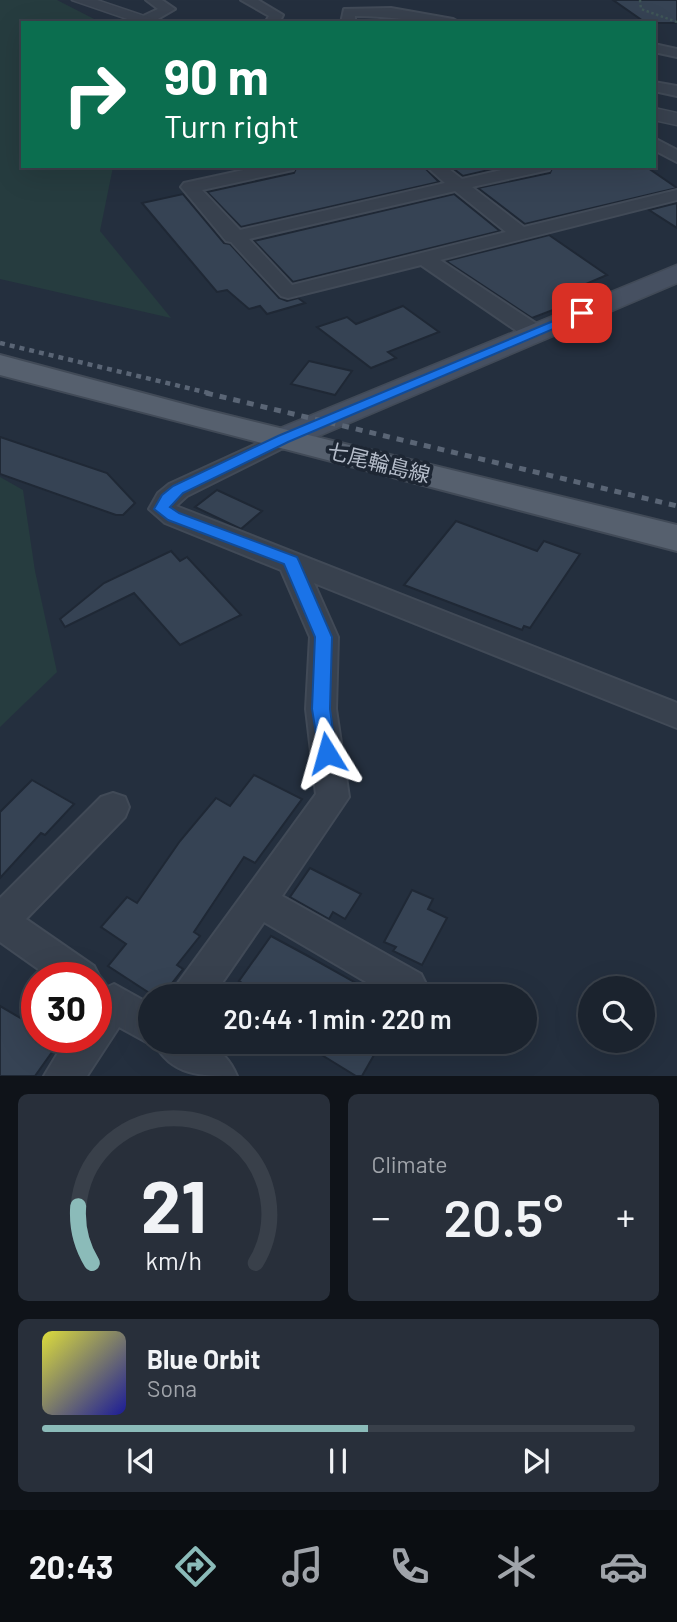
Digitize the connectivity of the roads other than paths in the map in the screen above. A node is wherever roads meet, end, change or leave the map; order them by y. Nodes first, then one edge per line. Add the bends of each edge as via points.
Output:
1 (80, 0) edge
2 (153, 0) edge
3 (248, 0) edge
4 (447, 5) dead end
5 (429, 18) junction
6 (152, 21) edge
7 (272, 21) edge
8 (348, 21) edge
9 (443, 21) edge
10 (656, 48) edge
11 (677, 53) edge
12 (656, 86) edge
13 (677, 91) edge
14 (656, 114) edge
15 (677, 118) edge
16 (656, 144) edge
17 (677, 157) edge
18 (278, 168) edge
19 (437, 168) edge
20 (534, 168) edge
21 (460, 185) junction
22 (677, 195) edge
23 (522, 234) junction
24 (233, 237) junction
25 (425, 260) junction
26 (677, 273) edge
27 (534, 332) junction
28 (0, 365) edge
29 (283, 439) junction
30 (677, 538) edge
31 (291, 561) junction
32 (677, 716) edge
33 (113, 807) dead end
34 (259, 901) junction
35 (0, 922) edge
36 (57, 962) edge
37 (200, 984) edge
38 (404, 984) edge
39 (112, 1010) edge
40 (138, 1020) edge
41 (80, 1053) edge
42 (189, 1054) edge
43 (64, 1076) edge
44 (217, 1076) edge

1 - 6 street
2 - 6 street via 168,9
3 - 7 street via 276,15
4 - 5 street
5 - 8 street via 349,12
5 - 9 street
10 - 11 street
12 - 13 street
14 - 15 street
16 - 17 street
18 - 24 street via 190,187
19 - 21 street
20 - 21 street
21 - 23 street
21 - 24 street
22 - 23 street
23 - 25 street
24 - 25 street via 288,292
25 - 27 street
26 - 27 main road
27 - 29 main road
28 - 29 main road, 七尾輪島線
29 - 30 main road, 七尾輪島線
29 - 31 street via 178,490 162,509
31 - 32 street
31 - 34 street via 324,637 321,709 333,797
33 - 35 street
34 - 37 street
34 - 38 street
35 - 36 street
39 - 40 street
41 - 43 street
42 - 44 street

